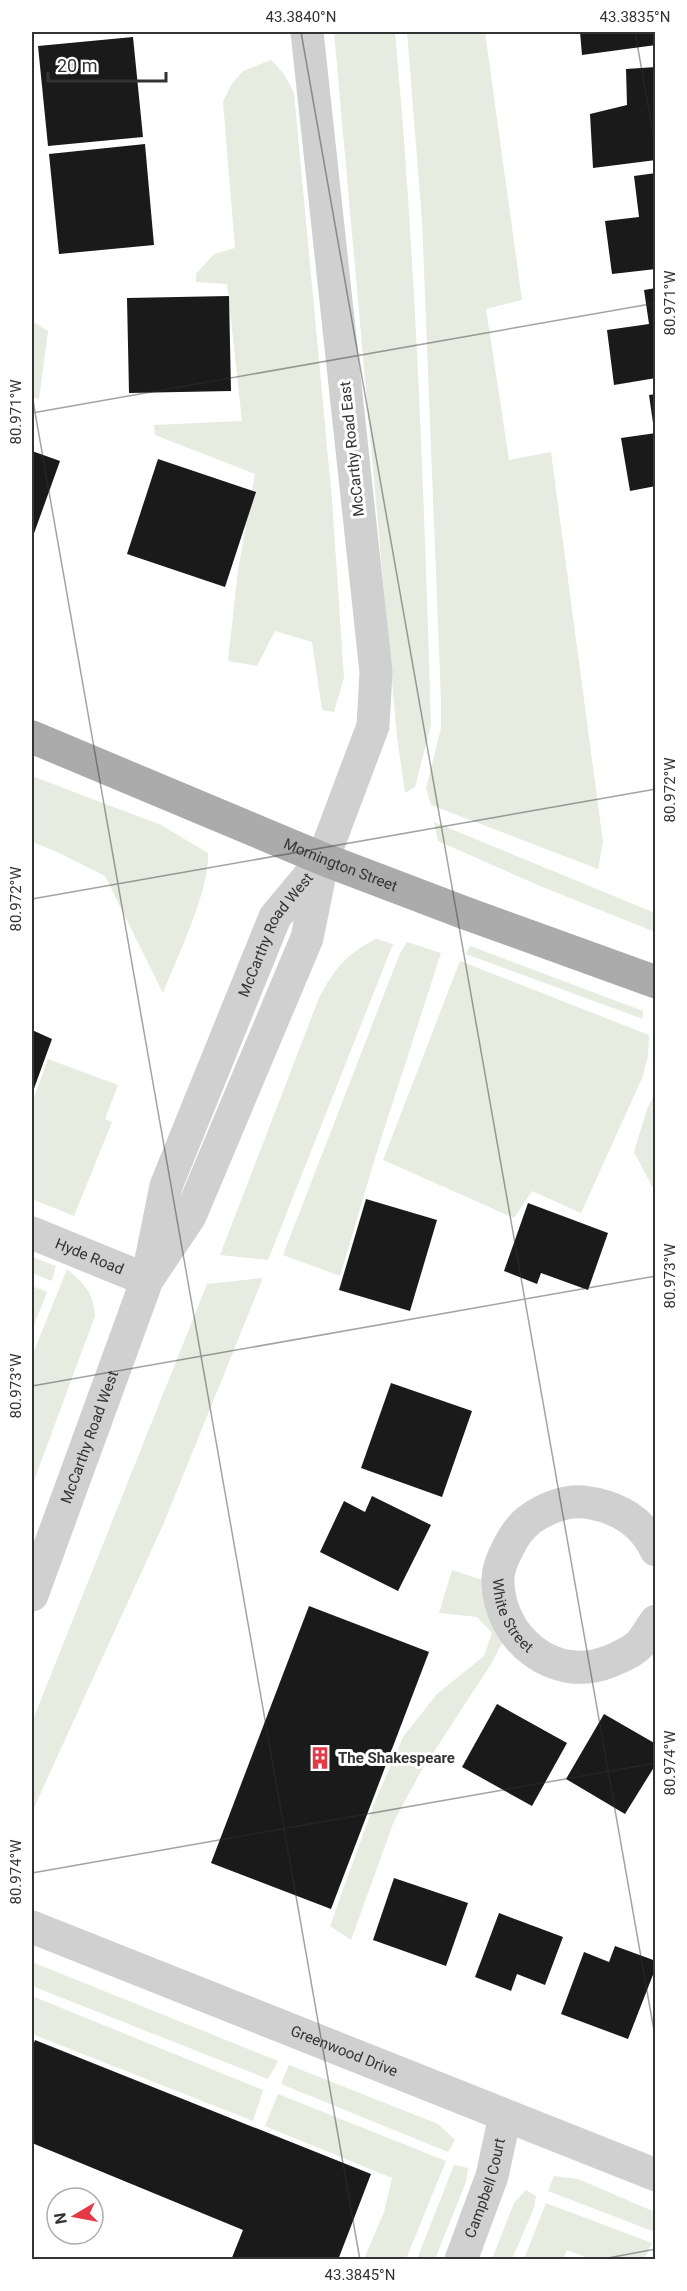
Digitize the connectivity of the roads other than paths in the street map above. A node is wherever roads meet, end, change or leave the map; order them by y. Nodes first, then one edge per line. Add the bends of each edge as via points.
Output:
1 (307, 32) edge
2 (32, 737) edge
3 (324, 859) junction
4 (656, 981) edge
5 (32, 1233) edge
6 (147, 1280) junction
7 (656, 1550) edge
8 (32, 1595) edge
9 (656, 1622) edge
10 (32, 1927) edge
11 (505, 2116) junction
12 (656, 2175) edge
13 (460, 2259) edge

1 - 3 street, McCarthy Road East via 376,672 373,726
2 - 3 main road, Mornington Street
3 - 4 main road, Mornington Street
3 - 6 street, McCarthy Road West via 307,938 190,1216
5 - 6 street, Hyde Road
6 - 8 street, McCarthy Road West
7 - 9 street, White Street via 630,1517 605,1504 576,1501 542,1510 522,1525 501,1563 498,1583 503,1612 518,1638 530,1650 568,1666 597,1666 624,1656
10 - 11 street, Greenwood Drive
11 - 12 street, Greenwood Drive
11 - 13 street, Campbell Court via 492,2176

